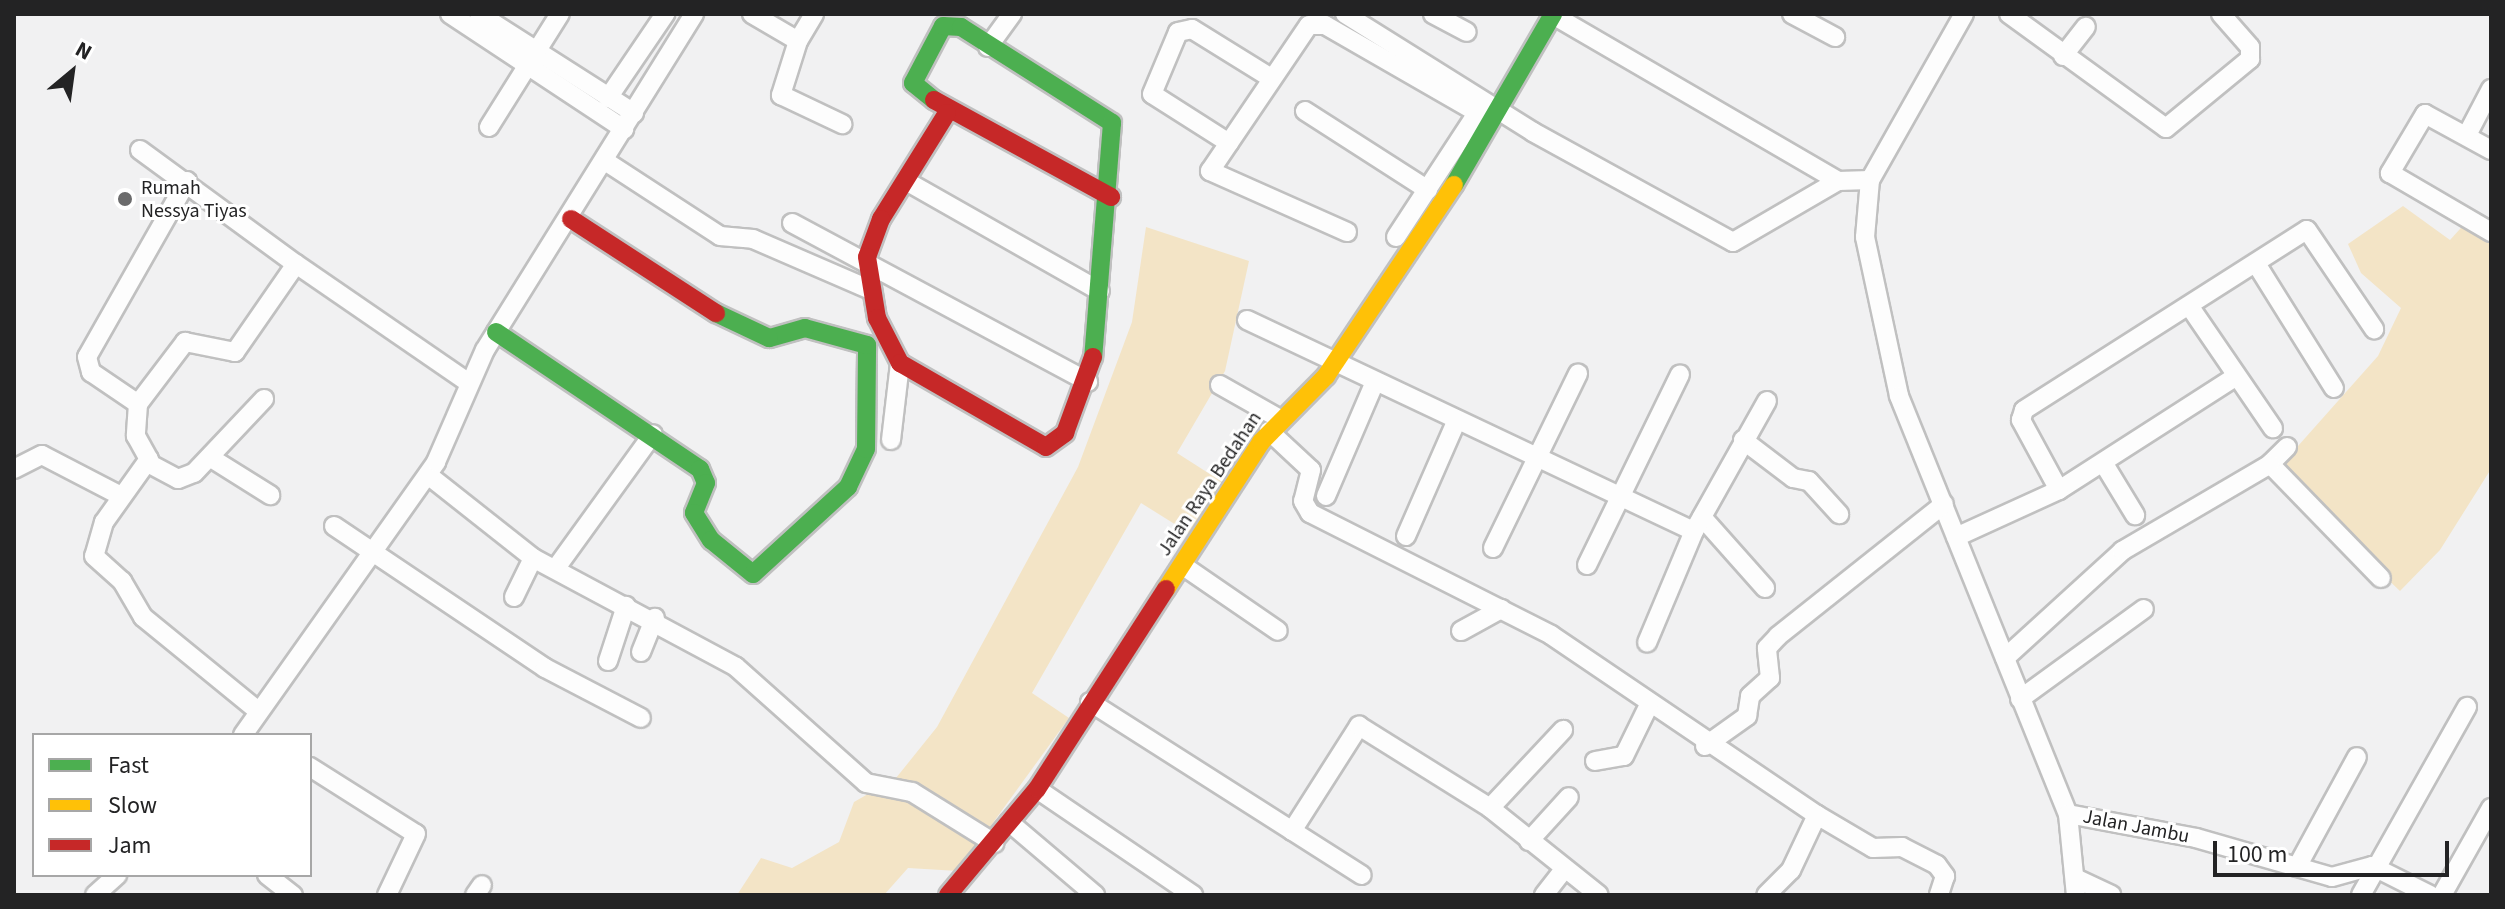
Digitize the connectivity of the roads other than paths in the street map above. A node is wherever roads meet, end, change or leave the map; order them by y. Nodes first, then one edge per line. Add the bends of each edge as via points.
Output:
1 (450, 14) edge
2 (479, 14) edge
3 (560, 14) edge
4 (665, 14) edge
5 (694, 14) edge
6 (752, 14) edge
7 (814, 14) edge
8 (1012, 14) edge
9 (1345, 14) edge
10 (1433, 14) edge
11 (1553, 14) edge
12 (1792, 14) edge
13 (1964, 14) edge
14 (2009, 14) edge
15 (2221, 14) edge
16 (2086, 27) dead end
17 (1467, 32) dead end
18 (1835, 37) dead end
19 (798, 41) junction
20 (988, 47) junction
21 (2063, 56) junction
22 (534, 58) junction
23 (1271, 78) junction
24 (2491, 89) edge
25 (608, 98) junction
26 (1487, 108) junction
27 (1305, 111) dead end
28 (634, 113) junction
29 (947, 113) junction
30 (842, 124) dead end
31 (489, 127) dead end
32 (624, 129) junction
33 (2467, 135) junction
34 (1229, 143) junction
35 (2491, 150) edge
36 (145, 153) dead end
37 (605, 161) junction
38 (1870, 180) junction
39 (187, 181) junction
40 (906, 181) junction
41 (1838, 181) junction
42 (1428, 190) junction
43 (1111, 197) junction
44 (571, 219) junction
45 (792, 223) dead end
46 (1347, 232) dead end
47 (2491, 232) edge
48 (1396, 237) dead end
49 (867, 257) junction
50 (296, 264) junction
51 (2257, 265) junction
52 (871, 290) junction
53 (1100, 291) junction
54 (2190, 307) junction
55 (1247, 320) dead end
56 (2374, 329) dead end
57 (496, 332) junction
58 (900, 363) junction
59 (1334, 363) junction
60 (1578, 374) dead end
61 (1680, 374) dead end
62 (2235, 377) junction
63 (1088, 382) junction
64 (469, 383) junction
65 (1374, 384) junction
66 (1220, 385) dead end
67 (2334, 388) dead end
68 (264, 399) dead end
69 (1767, 401) dead end
70 (138, 404) junction
71 (1456, 422) junction
72 (1275, 425) junction
73 (2273, 428) dead end
74 (653, 434) junction
75 (891, 440) dead end
76 (1743, 440) junction
77 (2287, 447) dead end
78 (211, 458) junction
79 (1537, 458) junction
80 (148, 463) junction
81 (2104, 464) junction
82 (2270, 464) junction
83 (14, 469) edge
84 (428, 475) junction
85 (2059, 490) junction
86 (1618, 494) junction
87 (270, 495) dead end
88 (121, 496) junction
89 (1326, 496) dead end
90 (1944, 504) junction
91 (1839, 514) dead end
92 (2135, 515) dead end
93 (1698, 524) junction
94 (334, 526) dead end
95 (1406, 536) dead end
96 (1956, 537) junction
97 (1493, 548) dead end
98 (375, 552) junction
99 (533, 558) junction
100 (1182, 565) junction
101 (1587, 565) dead end
102 (556, 568) junction
103 (2381, 578) dead end
104 (1765, 588) dead end
105 (514, 597) dead end
106 (626, 606) junction
107 (1501, 609) junction
108 (2144, 609) dead end
109 (655, 618) junction
110 (1278, 631) dead end
111 (1461, 631) dead end
112 (1647, 643) dead end
113 (641, 652) dead end
114 (2005, 658) junction
115 (608, 661) dead end
116 (2020, 699) junction
117 (1090, 702) junction
118 (1649, 705) junction
119 (2467, 707) dead end
120 (257, 710) junction
121 (641, 718) dead end
122 (1563, 730) dead end
123 (250, 733) edge
124 (1705, 746) junction
125 (2357, 757) dead end
126 (1595, 761) dead end
127 (312, 768) edge
128 (1037, 789) junction
129 (1569, 797) dead end
130 (1490, 808) junction
131 (2491, 808) edge
132 (2068, 814) junction
133 (1817, 815) junction
134 (1009, 822) junction
135 (1292, 831) junction
136 (1529, 841) junction
137 (994, 843) junction
138 (2372, 866) junction
139 (2297, 867) junction
140 (1564, 869) junction
141 (1362, 875) dead end
142 (115, 877) edge
143 (269, 877) edge
144 (2075, 886) edge
145 (284, 893) edge
146 (95, 895) edge
147 (387, 895) edge
148 (948, 895) edge
149 (1095, 895) edge
150 (1193, 895) edge
151 (1544, 895) edge
152 (1599, 895) edge
153 (1766, 895) edge
154 (1939, 895) edge
155 (2111, 895) edge
156 (2361, 895) edge
157 (2430, 895) edge
158 (2442, 895) edge

1 - 22 street
2 - 22 street
3 - 22 street
4 - 25 street
5 - 28 street
6 - 19 street
7 - 19 street
8 - 20 street
9 - 26 street
10 - 17 street
11 - 26 street, Jalan Raya Bedahan
11 - 41 street
12 - 18 street
13 - 38 street
14 - 21 street
15 - 21 street via 2250,47 2250,59 2175,126 2157,125
16 - 21 street
19 - 30 street via 781,95
20 - 29 street via 951,24 935,38 913,83
20 - 43 street via 1108,118
22 - 25 street
22 - 31 street
22 - 32 street
23 - 26 street via 1316,22
23 - 34 street
23 - 34 street via 1192,29 1178,32 1152,94
24 - 33 street
25 - 28 street
26 - 41 street via 1733,242
26 - 42 street
26 - 59 street, Jalan Raya Bedahan
27 - 42 street
28 - 32 street
29 - 40 street
29 - 43 street
32 - 37 street
33 - 35 street
33 - 47 street via 2425,114 2390,173
34 - 46 street via 1212,164 1218,177
36 - 39 street
37 - 44 street
37 - 52 street via 720,236 753,239
38 - 41 street
38 - 90 street via 1865,237 1887,346
39 - 50 street
39 - 70 street via 87,357 91,372
40 - 49 street
40 - 53 street
42 - 48 street
43 - 53 street
44 - 57 street
44 - 74 street via 663,284 756,334 769,338 805,328 871,350 866,449 848,487 758,574 711,540 694,513 704,474
45 - 49 street
49 - 52 street
49 - 63 street
50 - 64 street
50 - 70 street via 235,352 185,342
51 - 54 street
51 - 56 street via 2307,230
51 - 67 street
52 - 58 street via 884,341
53 - 63 street
54 - 62 street
54 - 85 street via 2024,410 2021,420
55 - 59 street
57 - 64 street
57 - 74 street
58 - 63 street via 1046,447 1065,433
58 - 75 street
59 - 65 street
59 - 72 street, Jalan Raya Bedahan
60 - 79 street
61 - 86 street
62 - 73 street
62 - 81 street
64 - 84 street
65 - 71 street
65 - 89 street
66 - 72 street
68 - 78 street
69 - 76 street
70 - 80 street via 136,436
71 - 79 street
71 - 95 street
72 - 100 street, Jalan Raya Bedahan
72 - 107 street via 1311,470 1303,501 1310,513
74 - 102 street
76 - 91 street via 1793,478 1809,481
76 - 93 street
77 - 82 street
78 - 80 street via 178,479
78 - 87 street
79 - 86 street
79 - 97 street
80 - 88 street
81 - 85 street
81 - 92 street
82 - 103 street
82 - 114 street via 2122,551
83 - 88 street via 42,455
84 - 98 street
84 - 99 street
85 - 96 street
86 - 93 street
86 - 101 street
88 - 120 street via 95,544 97,562 122,581 143,617
90 - 96 street
90 - 124 street via 1778,636 1767,648 1770,678 1750,696 1747,716
93 - 104 street
93 - 112 street
94 - 98 street
96 - 114 street
98 - 120 street
98 - 121 street via 545,668
99 - 102 street
99 - 105 street
100 - 110 street
100 - 117 street, Jalan Raya Bedahan
102 - 106 street
106 - 109 street
106 - 115 street
107 - 111 street
107 - 118 street via 1604,667
108 - 116 street
109 - 113 street
109 - 137 street via 736,667 866,783 912,792
114 - 116 street
116 - 132 street
117 - 128 street, Jalan Raya Bedahan
117 - 135 street
118 - 124 street
118 - 126 street via 1624,756
119 - 138 street
120 - 123 street
122 - 130 street
124 - 133 street
125 - 139 street
127 - 147 street via 416,834
128 - 134 street, Jalan Raya Bedahan
128 - 150 street
129 - 136 street
130 - 135 street via 1359,726
130 - 136 street
131 - 158 street
132 - 139 street, Jalan Jambu
132 - 144 street
133 - 153 street via 1791,870
133 - 154 street via 1873,848 1902,847 1937,865 1945,876
134 - 137 street, Jalan Raya Bedahan
134 - 149 street
135 - 141 street
136 - 140 street
137 - 148 street, Jalan Raya Bedahan
138 - 139 street, Jalan Jambu via 2332,877
138 - 156 street
138 - 157 street
140 - 151 street
140 - 152 street
142 - 146 street
143 - 145 street
144 - 155 street

